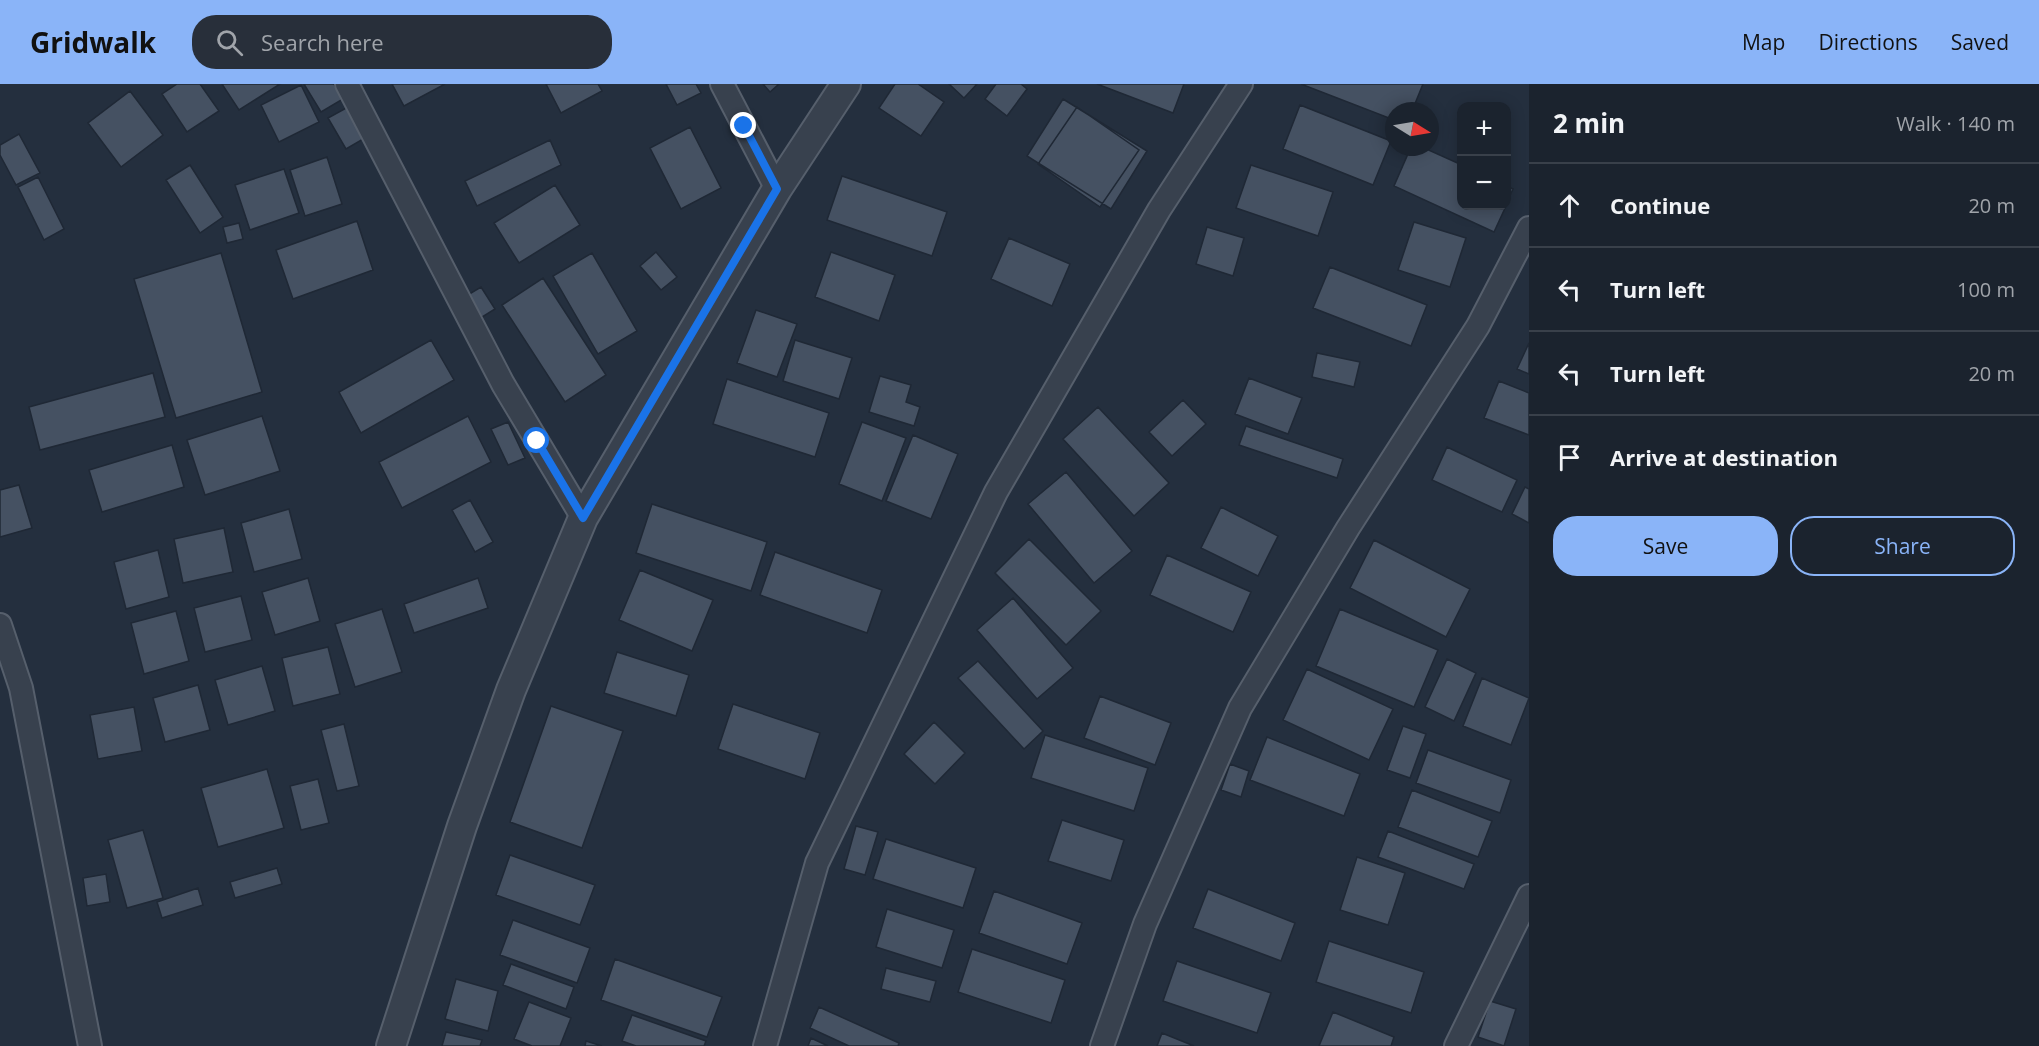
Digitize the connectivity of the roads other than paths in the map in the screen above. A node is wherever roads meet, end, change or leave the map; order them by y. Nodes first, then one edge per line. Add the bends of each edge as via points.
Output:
1 (347, 84) edge
2 (722, 84) edge
3 (846, 84) edge
4 (1241, 84) edge
5 (777, 189) junction
6 (1529, 228) edge
7 (583, 518) junction
8 (0, 626) edge
9 (1529, 897) edge
10 (90, 1046) edge
11 (391, 1046) edge
12 (765, 1046) edge
13 (1102, 1046) edge
14 (1456, 1046) edge

1 - 7 street via 503,384
2 - 5 street
3 - 5 street
4 - 12 street via 1159,210 996,492 817,863
5 - 7 street
6 - 13 street via 1478,326 1348,528 1240,708 1145,924
7 - 11 street via 511,690 465,816
8 - 10 street via 21,688
9 - 14 street

